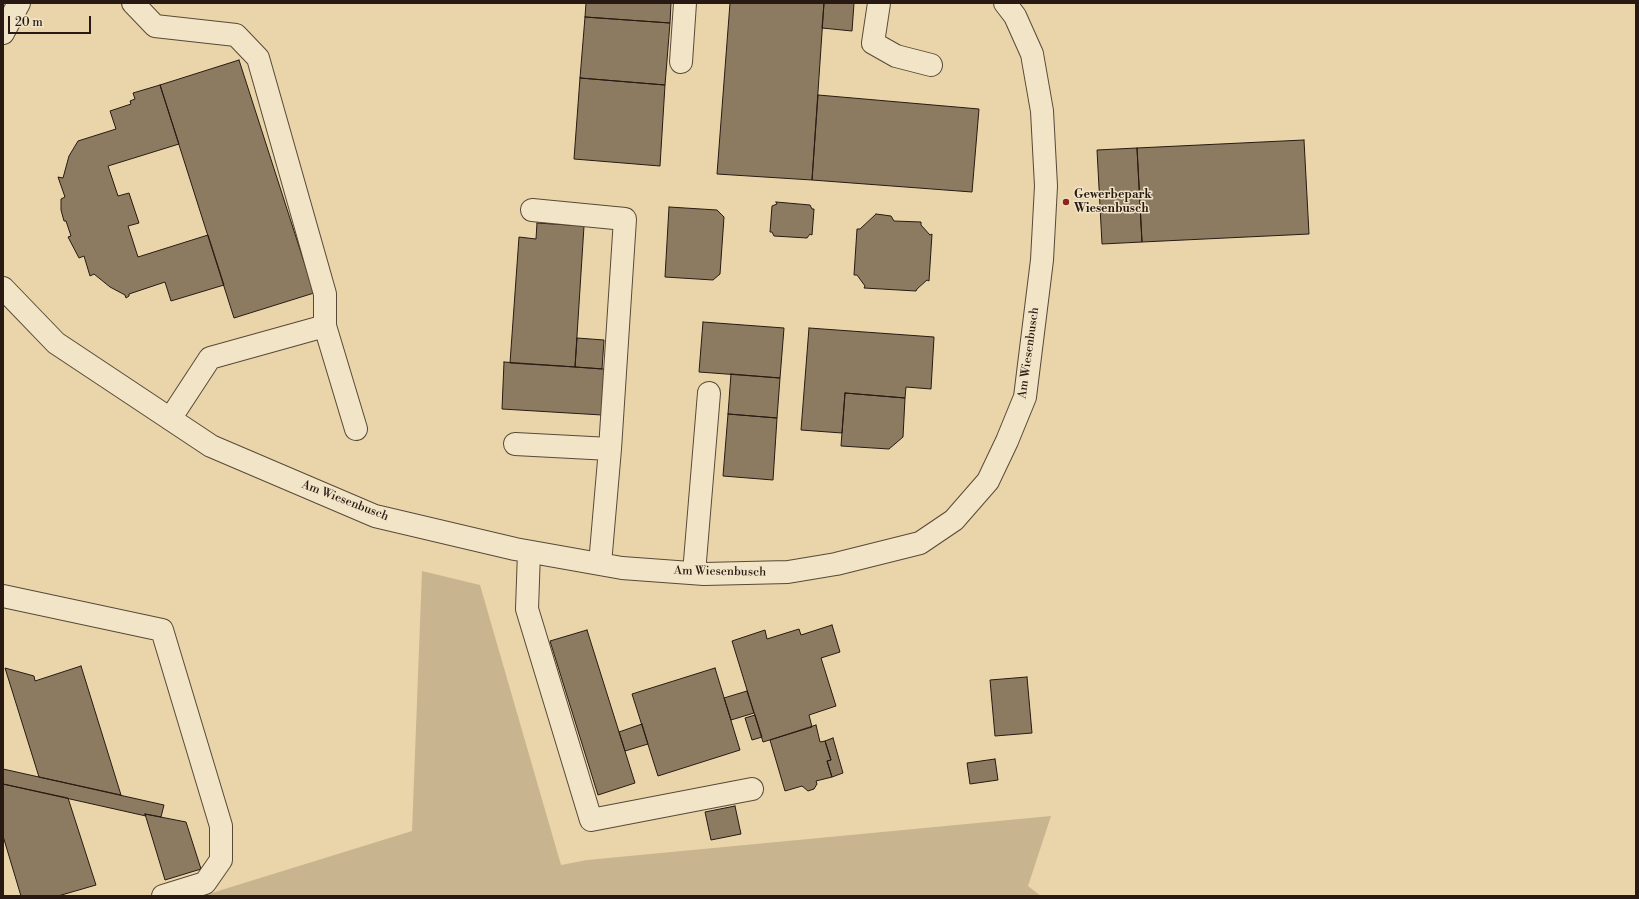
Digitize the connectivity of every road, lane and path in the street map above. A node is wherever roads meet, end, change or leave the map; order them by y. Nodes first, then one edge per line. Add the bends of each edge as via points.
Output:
1 (19, 3) edge
2 (134, 3) edge
3 (685, 3) edge
4 (879, 3) edge
5 (1005, 3) edge
6 (3, 33) edge
7 (681, 62) dead end
8 (930, 65) dead end
9 (532, 210) dead end
10 (3, 288) edge
11 (325, 326) junction
12 (709, 393) dead end
13 (170, 419) junction
14 (356, 429) dead end
15 (515, 444) dead end
16 (610, 449) junction
17 (529, 552) junction
18 (600, 564) junction
19 (694, 573) junction
20 (3, 596) edge
21 (752, 789) dead end
22 (163, 896) edge

1 - 6 street
2 - 11 street via 155,26 236,35 258,58 324,294
3 - 7 street
4 - 8 street via 873,43 896,56
5 - 19 street, Am Wiesenbusch via 1015,16 1032,54 1042,111 1046,186 1042,260 1024,397 988,481 954,520 920,543 836,564 788,572
9 - 16 street via 625,219
10 - 13 street, Am Wiesenbusch via 56,343
11 - 13 street via 210,358
11 - 14 street
12 - 19 street
13 - 17 street, Am Wiesenbusch via 211,446 375,516
15 - 16 street
16 - 18 street
17 - 18 street, Am Wiesenbusch
17 - 21 street via 527,609 591,820
18 - 19 street, Am Wiesenbusch
20 - 22 street via 162,630 221,826 221,860 205,883

